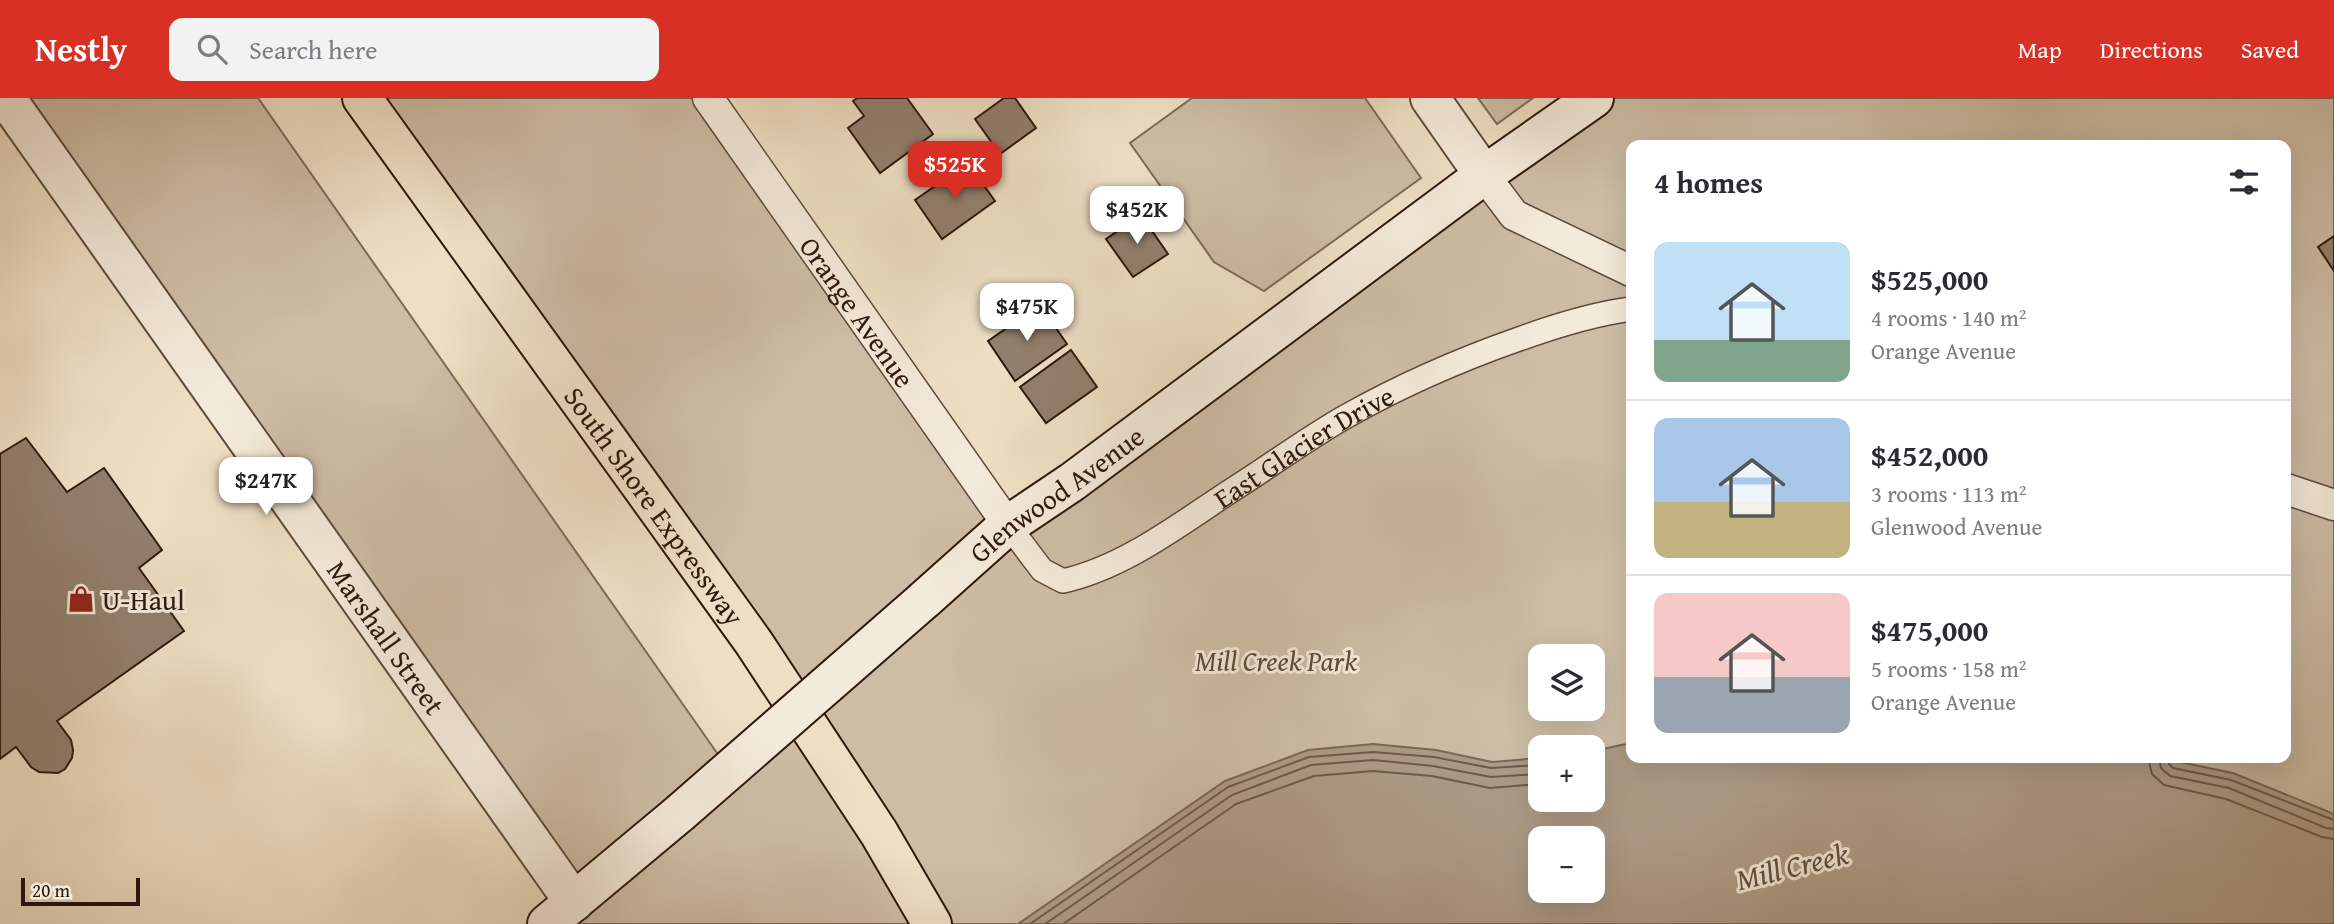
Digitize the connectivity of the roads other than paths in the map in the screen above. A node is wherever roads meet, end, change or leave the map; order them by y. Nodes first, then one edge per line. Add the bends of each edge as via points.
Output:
1 (6, 98) edge
2 (362, 98) edge
3 (708, 98) edge
4 (1430, 98) edge
5 (1594, 98) edge
6 (1484, 175) junction
7 (1626, 269) edge
8 (1626, 310) edge
9 (2291, 491) edge
10 (2334, 505) edge
11 (1008, 525) junction
12 (561, 913) edge
13 (932, 924) edge

1 - 12 main road, Marshall Street
2 - 13 highway, South Shore Expressway via 754,643 880,832
3 - 11 street, Orange Avenue
4 - 6 main road
5 - 6 main road, Glenwood Avenue
6 - 7 street via 1514,215
6 - 11 main road, Glenwood Avenue
8 - 11 street, East Glacier Drive via 1542,331 1473,355 1408,385 1345,417 1143,547 1090,575 1063,581 1042,570
9 - 10 street
11 - 12 main road, Glenwood Avenue, bridge

